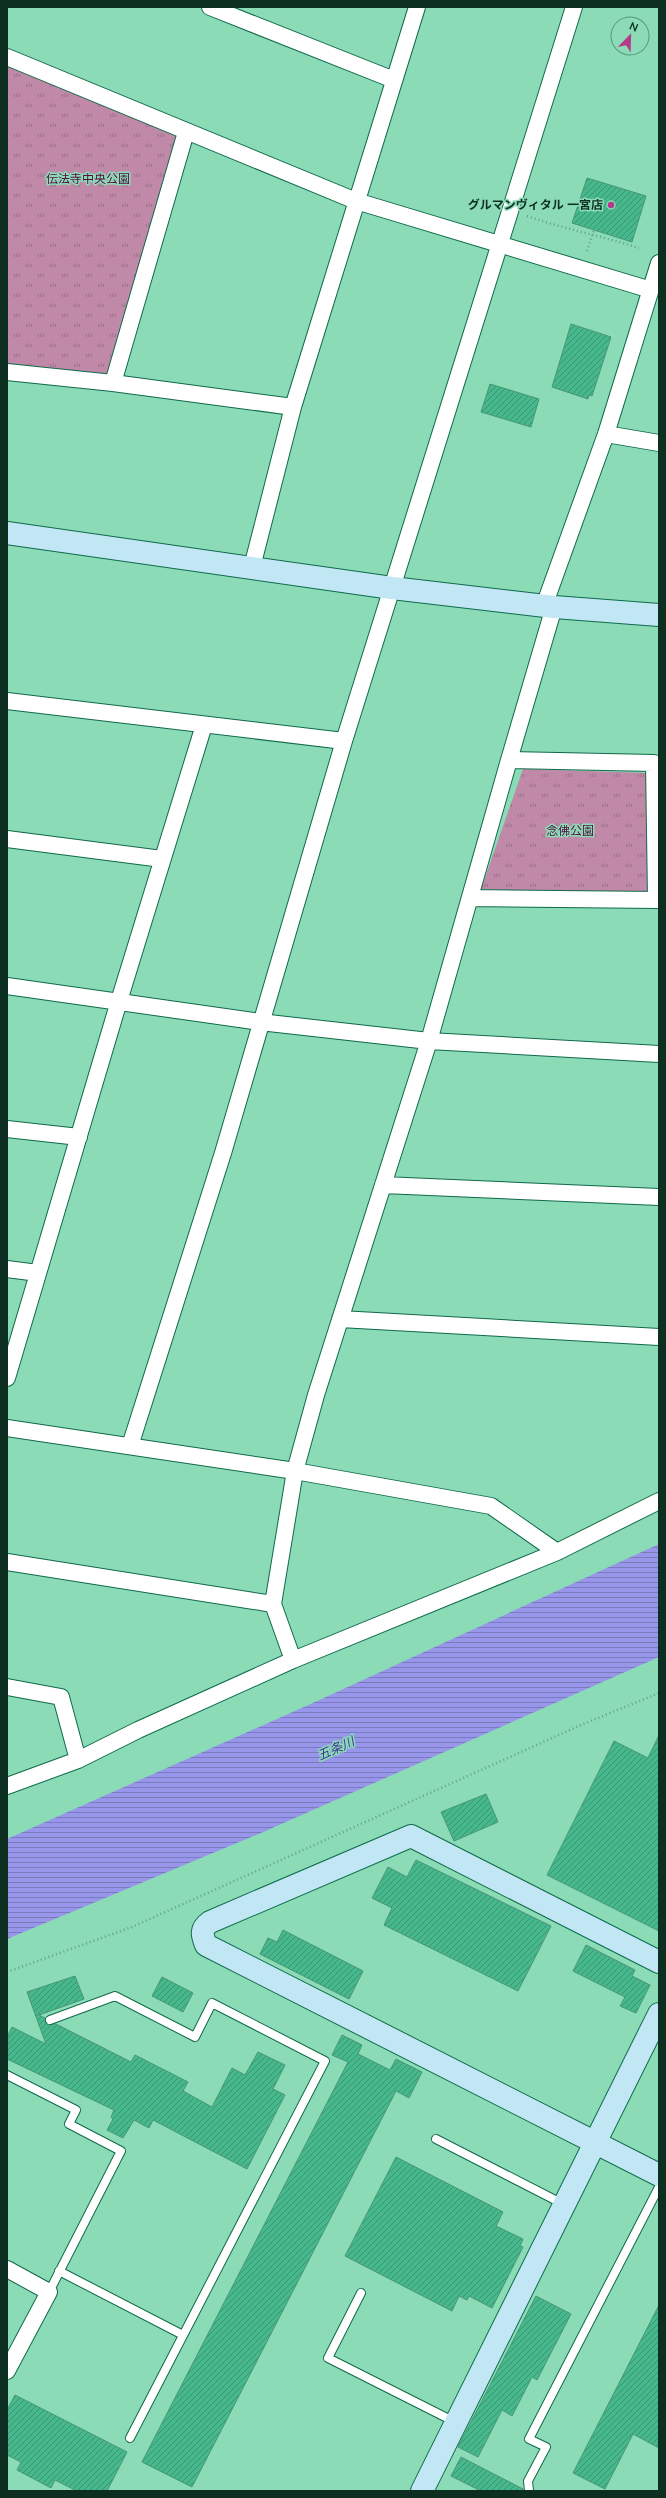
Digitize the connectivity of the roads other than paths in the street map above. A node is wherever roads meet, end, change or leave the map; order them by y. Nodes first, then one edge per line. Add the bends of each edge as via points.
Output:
1 (210, 7) edge
2 (417, 7) edge
3 (574, 7) edge
4 (7, 57) edge
5 (394, 80) junction
6 (186, 132) junction
7 (356, 201) junction
8 (500, 243) junction
9 (659, 263) edge
10 (651, 290) junction
11 (7, 372) edge
12 (113, 383) junction
13 (293, 407) junction
14 (606, 434) junction
15 (659, 443) edge
16 (7, 533) edge
17 (252, 567) junction
18 (392, 588) junction
19 (549, 606) junction
20 (659, 615) edge
21 (7, 701) edge
22 (204, 725) junction
23 (344, 741) junction
24 (509, 760) junction
25 (656, 763) edge
26 (7, 839) edge
27 (162, 859) junction
28 (471, 898) junction
29 (658, 900) edge
30 (7, 986) edge
31 (119, 1001) junction
32 (260, 1022) junction
33 (429, 1041) junction
34 (659, 1054) edge
35 (7, 1129) edge
36 (78, 1137) junction
37 (383, 1185) junction
38 (659, 1198) edge
39 (7, 1269) edge
40 (38, 1273) junction
41 (340, 1319) junction
42 (659, 1337) edge
43 (7, 1378) edge
44 (7, 1428) edge
45 (130, 1446) junction
46 (295, 1471) junction
47 (659, 1501) edge
48 (557, 1552) junction
49 (7, 1562) edge
50 (274, 1604) junction
51 (293, 1660) junction
52 (7, 1687) edge
53 (78, 1760) junction
54 (7, 1786) edge
55 (659, 1962) edge
56 (659, 2014) edge
57 (50, 2020) dead end
58 (7, 2075) edge
59 (436, 2139) dead end
60 (594, 2142) junction
61 (659, 2175) edge
62 (659, 2187) edge
63 (563, 2204) junction
64 (7, 2269) edge
65 (59, 2271) junction
66 (49, 2292) junction
67 (361, 2293) dead end
68 (183, 2335) junction
69 (7, 2371) edge
70 (455, 2423) junction
71 (130, 2438) dead end
72 (422, 2491) edge
73 (529, 2491) edge

1 - 5 street
2 - 5 street
3 - 8 street
4 - 6 street
5 - 7 street
6 - 7 street
6 - 12 street
7 - 8 street
7 - 13 street
8 - 10 street
8 - 18 street
9 - 10 street
10 - 14 street
11 - 12 street
12 - 13 street
13 - 17 street
14 - 15 street
14 - 19 street
16 - 17 street
17 - 18 street
18 - 19 street
18 - 23 street
19 - 20 street
19 - 24 street
21 - 22 street
22 - 23 street
22 - 27 street
23 - 32 street
24 - 25 street
24 - 28 street
25 - 29 street
26 - 27 street
27 - 31 street
28 - 29 street
28 - 33 street
30 - 31 street
31 - 32 street
31 - 36 street
32 - 33 street
32 - 45 street via 223,1153
33 - 34 street
33 - 37 street
35 - 36 street
36 - 40 street
37 - 38 street
37 - 41 street
39 - 40 street
40 - 43 street
41 - 42 street
41 - 46 street
44 - 45 street
45 - 46 street
46 - 48 street via 491,1506
46 - 50 street
47 - 48 street
48 - 51 street
49 - 50 street
50 - 51 street
51 - 53 street
52 - 53 street via 61,1697
53 - 54 street
55 - 60 street via 411,1836 204,1926 202,1935 206,1945
56 - 60 street
57 - 68 lane via 115,1996 195,2037 212,2003 324,2061
58 - 65 lane via 76,2110 69,2124 121,2151
59 - 63 lane
60 - 61 street
60 - 63 street
62 - 73 lane via 530,2439 546,2447 528,2481
63 - 70 street
64 - 66 street
65 - 66 lane
65 - 68 lane
66 - 69 street
67 - 70 lane via 328,2358
68 - 71 lane
70 - 72 street

